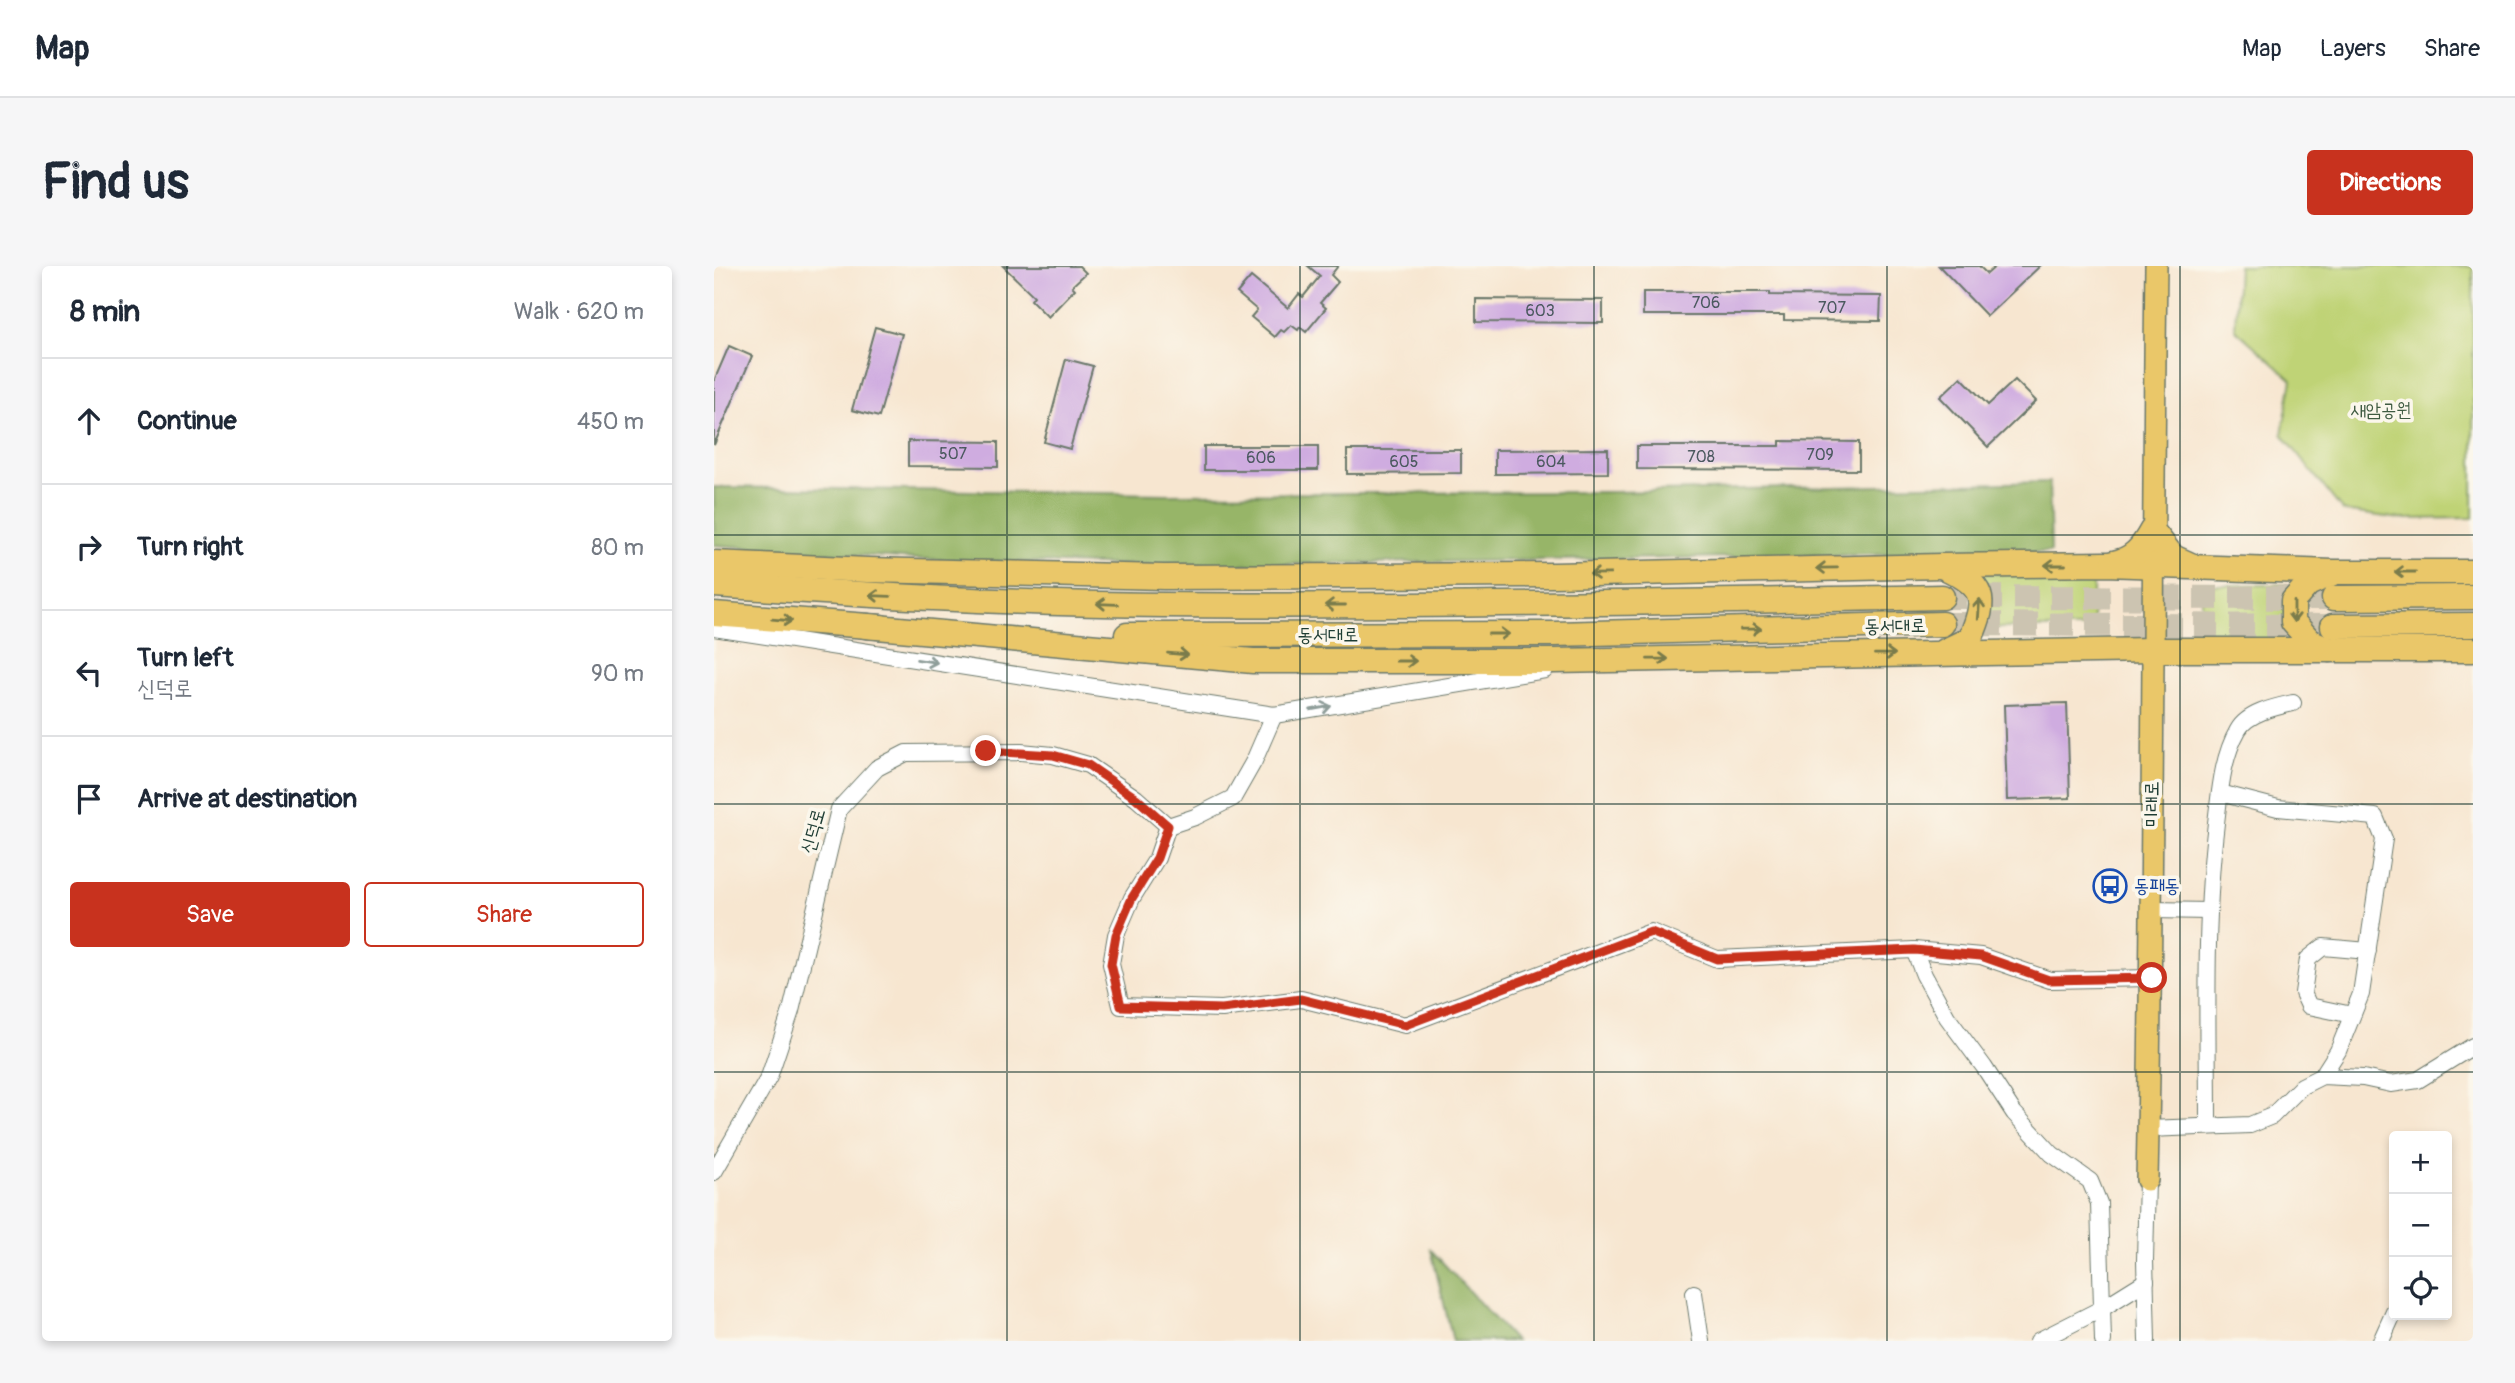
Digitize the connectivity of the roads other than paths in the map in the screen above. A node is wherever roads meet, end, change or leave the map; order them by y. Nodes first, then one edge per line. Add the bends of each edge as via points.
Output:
1 (2156, 266) edge
2 (2152, 530) junction
3 (714, 563) edge
4 (2105, 565) junction
5 (2152, 565) junction
6 (1941, 566) junction
7 (2204, 568) junction
8 (2333, 572) junction
9 (2473, 572) edge
10 (714, 585) edge
11 (1942, 597) tunnel mouth
12 (2473, 597) edge
13 (2334, 598) tunnel mouth
14 (714, 614) edge
15 (1942, 624) tunnel mouth
16 (2473, 625) edge
17 (866, 626) junction
18 (2333, 626) tunnel mouth
19 (714, 628) edge
20 (2152, 650) junction
21 (2473, 650) edge
22 (2333, 651) junction
23 (1941, 653) junction
24 (1605, 660) junction
25 (2293, 703) dead end
26 (1274, 715) junction
27 (2220, 793) junction
28 (1168, 826) junction
29 (2152, 910) junction
30 (2210, 911) junction
31 (1914, 950) junction
32 (2368, 951) junction
33 (2152, 978) junction
34 (2352, 1015) junction
35 (2473, 1046) edge
36 (2322, 1076) junction
37 (2208, 1126) junction
38 (2148, 1129) junction
39 (714, 1172) edge
40 (2147, 1180) joint
41 (2146, 1281) junction
42 (1694, 1293) dead end
43 (2101, 1308) junction
44 (2390, 1320) edge
45 (1701, 1341) edge
46 (2038, 1341) edge
47 (2103, 1341) edge
48 (2147, 1341) edge
49 (2381, 1341) edge

1 - 2 main road, 미래로
2 - 4 highway via 2134,556
2 - 5 main road, 미래로
2 - 7 highway via 2173,557
6 -> 3 highway via 1553,575 1164,577
4 - 5 highway
4 -> 6 highway
5 - 7 highway
5 - 20 main road, 미래로
23 -> 6 highway via 1970,639 1980,616 1979,596 1969,579
7 - 8 highway
9 -> 8 highway
8 -> 22 highway via 2308,584 2293,601 2293,622 2310,641
11 -> 10 highway, 동서대로 via 1162,606 867,596
12 - 13 highway
14 -> 17 highway, 동서대로
17 -> 15 highway, 동서대로 via 1177,636 1554,634
16 - 18 highway
17 -> 24 highway via 1253,661
19 -> 26 street
20 - 22 highway
20 - 23 highway
20 - 29 main road, 미래로
21 - 22 highway
24 -> 23 highway
26 -> 24 street
25 - 27 street via 2265,709 2239,728 2225,761
26 - 28 street via 1233,798
27 - 30 street
27 - 32 street via 2278,808 2375,817 2384,839
28 - 31 street via 1157,858 1116,935 1111,964 1121,1006 1222,1009 1301,999 1405,1025 1651,932 1717,959
28 - 39 street, 신덕로 via 1088,765 1053,755 906,753 877,768 839,809 790,1011 769,1077
29 - 30 street
29 - 33 main road, 미래로
30 - 37 street
31 - 33 street via 1981,956 2049,980
31 - 43 street via 1947,1017 2014,1113 2052,1154 2090,1181 2098,1203
32 - 34 street via 2361,994
32 - 34 street via 2323,947 2308,959 2302,993 2309,1006
33 - 38 main road, 미래로
34 - 36 street
35 - 36 street via 2418,1080 2391,1084
36 - 37 street via 2302,1086 2272,1116 2250,1125
37 - 38 street
38 - 40 main road, 미래로
40 - 41 street, 미래로
41 - 43 street
41 - 48 street, 미래로
42 - 45 street
43 - 46 street
43 - 47 street
44 - 49 street

